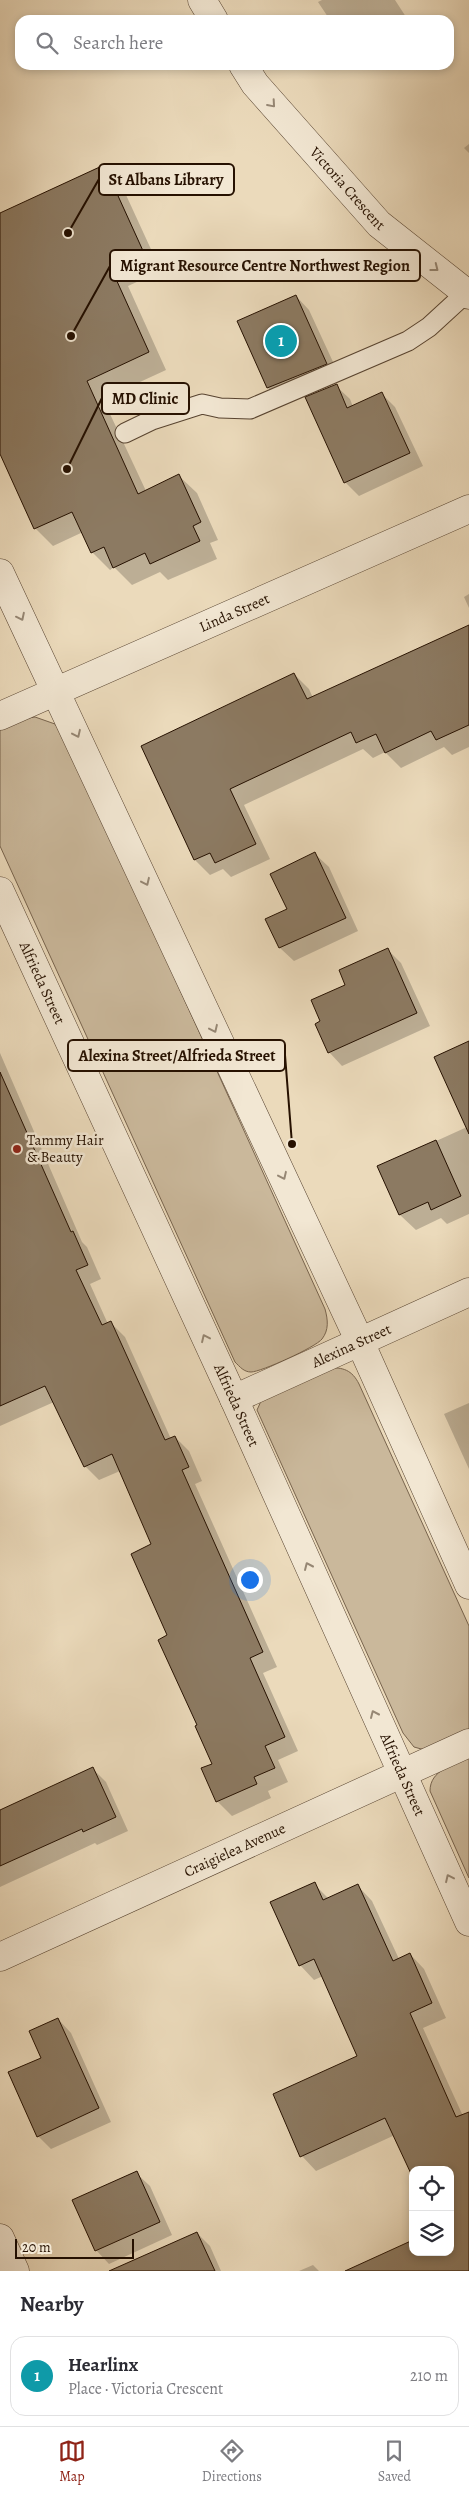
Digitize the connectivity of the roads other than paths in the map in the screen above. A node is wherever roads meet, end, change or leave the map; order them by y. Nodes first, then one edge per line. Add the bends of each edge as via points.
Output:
1 (202, 0) edge
2 (211, 15) edge
3 (246, 70) edge
4 (468, 294) edge
5 (125, 433) dead end
6 (469, 509) edge
7 (0, 573) edge
8 (56, 690) junction
9 (0, 716) edge
10 (0, 891) edge
11 (469, 1292) edge
12 (360, 1342) junction
13 (234, 1400) junction
14 (469, 1585) edge
15 (469, 1743) edge
16 (401, 1773) junction
17 (469, 1922) edge
18 (0, 1957) edge
19 (0, 2238) edge
20 (15, 2271) edge

1 - 2 street
3 -> 4 street, Victoria Crescent via 379,224
4 - 5 lane via 408,341 250,409 202,404 152,420
6 - 8 street, Linda Street
7 -> 8 street
8 - 9 street, Linda Street
8 -> 12 street
13 -> 10 street, Alfrieda Street
11 - 12 street, Alexina Street
12 - 13 street, Alexina Street
12 - 14 street
16 -> 13 street, Alfrieda Street
15 - 16 street, Craigielea Avenue
17 -> 16 street, Alfrieda Street
16 - 18 street, Craigielea Avenue
19 - 20 street

